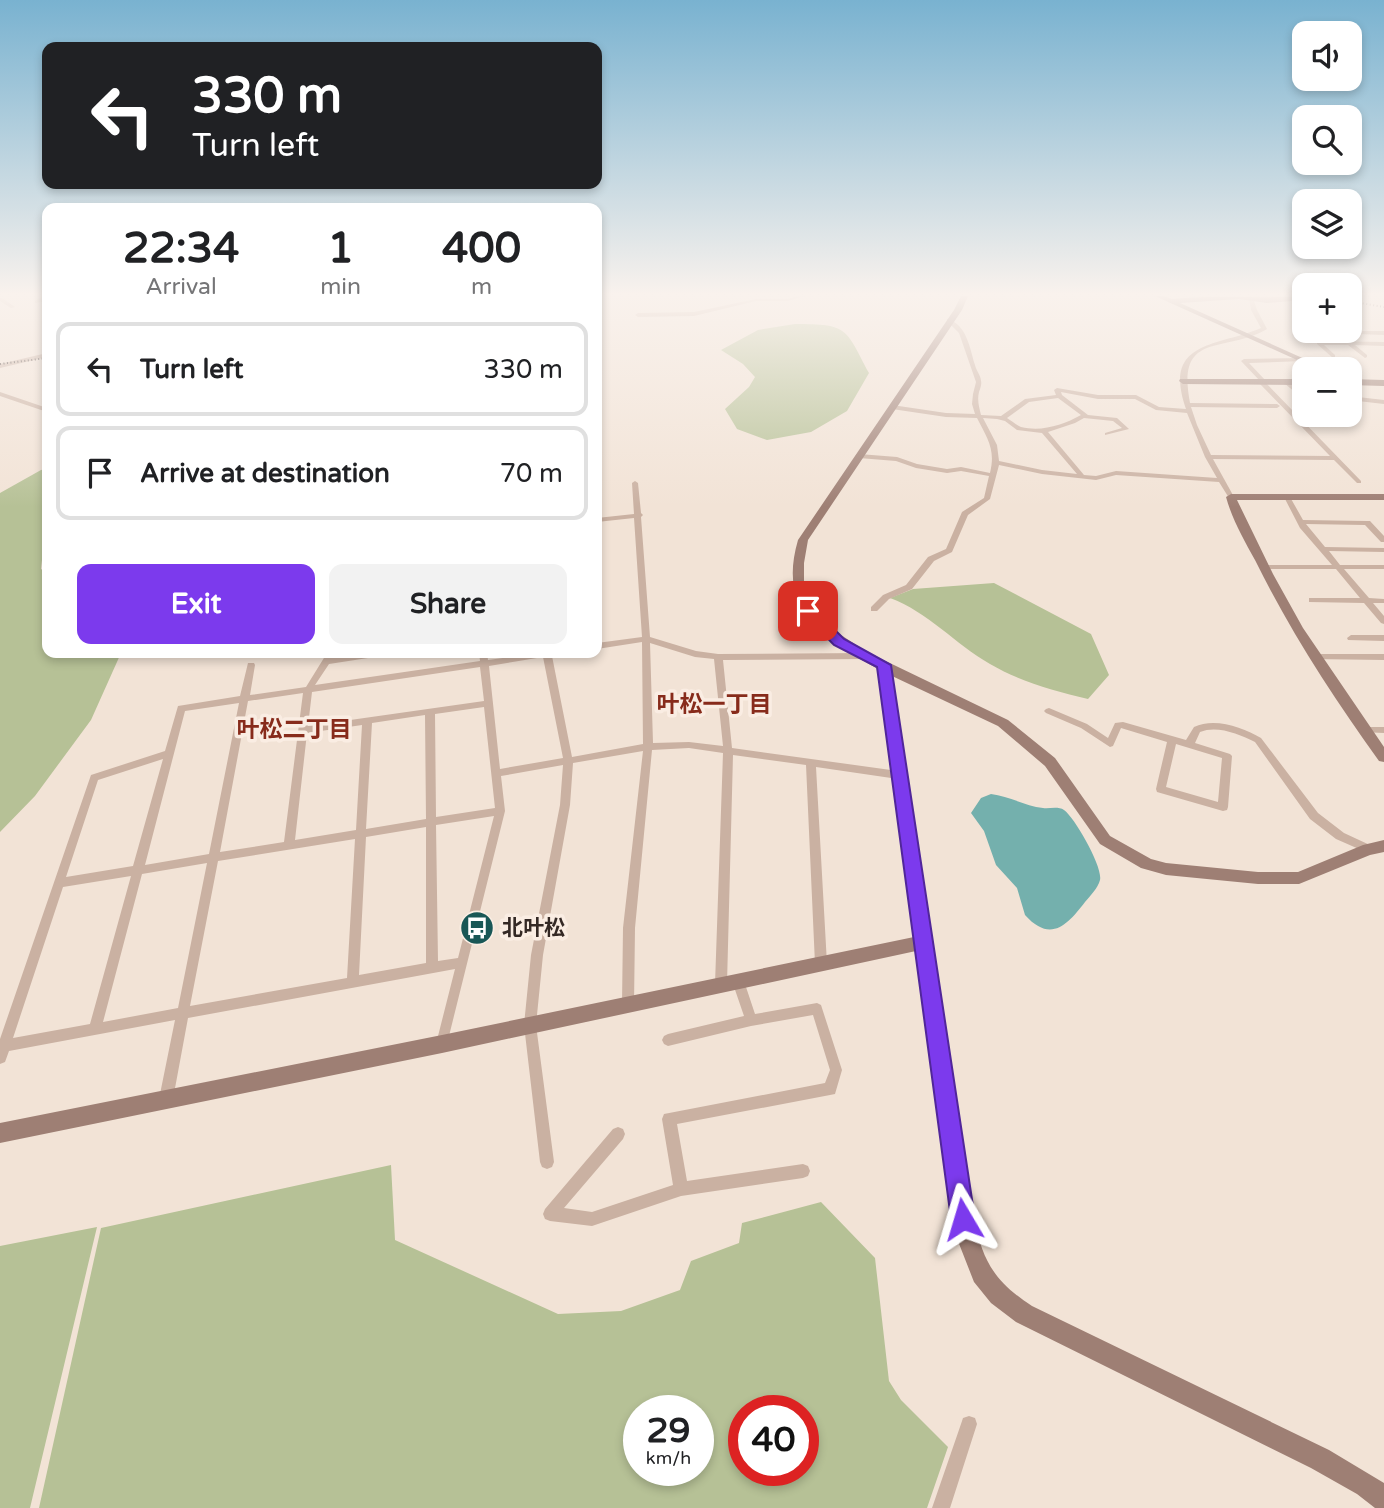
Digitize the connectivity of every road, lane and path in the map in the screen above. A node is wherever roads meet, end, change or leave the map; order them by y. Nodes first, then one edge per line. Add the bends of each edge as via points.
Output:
1 (919, 366) edge
2 (971, 366) edge
3 (1185, 366) edge
4 (1249, 366) edge
5 (1183, 381) junction
6 (1262, 382) junction
7 (1286, 382) junction
8 (1292, 382) edge
9 (1362, 382) edge
10 (1384, 383) edge
11 (1292, 387) edge
12 (0, 394) edge
13 (1059, 396) junction
14 (1362, 399) edge
15 (1016, 402) dead end
16 (1384, 402) edge
17 (1277, 406) dead end
18 (892, 407) junction
19 (42, 408) edge
20 (1188, 408) junction
21 (1011, 411) junction
22 (977, 416) junction
23 (1084, 416) junction
24 (1003, 418) junction
25 (1044, 431) junction
26 (1107, 434) dead end
27 (859, 457) junction
28 (1208, 457) junction
29 (1335, 458) junction
30 (995, 462) junction
31 (992, 475) junction
32 (1082, 476) junction
33 (1221, 480) junction
34 (1359, 482) dead end
35 (635, 483) dead end
36 (1231, 497) junction
37 (1287, 497) junction
38 (1384, 497) edge
39 (639, 515) junction
40 (602, 519) edge
41 (1301, 522) junction
42 (1384, 540) edge
43 (1323, 549) junction
44 (1384, 550) edge
45 (1263, 567) junction
46 (1338, 567) junction
47 (1384, 568) edge
48 (1312, 600) dead end
49 (1366, 600) junction
50 (1384, 601) edge
51 (874, 609) dead end
52 (1384, 621) edge
53 (1351, 638) dead end
54 (1384, 638) edge
55 (646, 639) junction
56 (602, 645) edge
57 (867, 656) junction
58 (718, 657) junction
59 (1314, 657) junction
60 (1384, 657) edge
61 (328, 658) edge
62 (484, 658) edge
63 (552, 658) edge
64 (251, 665) dead end
65 (884, 665) junction
66 (308, 690) junction
67 (245, 699) junction
68 (489, 703) junction
69 (430, 711) junction
70 (1049, 711) dead end
71 (367, 721) junction
72 (304, 730) junction
73 (1364, 730) junction
74 (1384, 730) edge
75 (1172, 741) junction
76 (1189, 745) junction
77 (648, 747) junction
78 (729, 751) junction
79 (169, 753) junction
80 (1384, 757) edge
81 (568, 761) junction
82 (811, 762) junction
83 (497, 773) junction
84 (898, 775) junction
85 (500, 811) junction
86 (431, 822) junction
87 (361, 834) junction
88 (289, 846) junction
89 (1376, 847) edge
90 (214, 858) junction
91 (136, 870) junction
92 (60, 883) junction
93 (924, 942) junction
94 (462, 962) junction
95 (821, 964) junction
96 (432, 967) junction
97 (353, 982) junction
98 (730, 982) junction
99 (628, 1004) junction
100 (184, 1014) junction
101 (751, 1020) junction
102 (530, 1025) junction
103 (95, 1030) junction
104 (668, 1040) dead end
105 (442, 1044) junction
106 (2, 1052) edge
107 (166, 1099) junction
108 (0, 1133) edge
109 (618, 1134) dead end
110 (547, 1162) dead end
111 (803, 1171) dead end
112 (681, 1189) junction
113 (969, 1424) dead end
114 (1384, 1499) edge
115 (941, 1508) edge

1 - 18 street
2 - 22 street via 979,383 974,404
3 - 5 street
4 - 6 street
5 - 6 street
5 - 20 street
6 - 7 street
6 - 29 street
7 - 8 street
7 - 11 street
9 - 10 street
12 - 19 street
13 - 20 street via 1056,392 1060,390 1136,397 1156,408
13 - 21 street via 1027,400
13 - 23 street
14 - 16 street
15 - 21 street
17 - 20 street
18 - 22 street
18 - 27 street
20 - 28 street
21 - 24 street
22 - 24 street
22 - 30 street via 989,435
23 - 25 street
23 - 26 street via 1115,419 1126,429
24 - 25 street via 1017,428
25 - 32 street
27 - 31 street
27 - 57 street via 803,540 797,572 803,602 816,620 839,642
28 - 29 street
28 - 33 street
29 - 34 street
30 - 31 street
30 - 32 street
31 - 51 street via 987,499 965,514 949,550 931,559 909,587 886,597
32 - 33 street via 1096,478 1116,472
33 - 36 street
35 - 39 street
36 - 37 street
36 - 45 street
37 - 38 street
37 - 41 street
39 - 40 street
39 - 55 street
41 - 42 street via 1367,523
41 - 43 street
43 - 44 street
43 - 46 street
45 - 46 street
45 - 59 street
46 - 47 street
46 - 49 street
48 - 49 street
49 - 50 street
49 - 52 street
53 - 54 street
55 - 56 street
55 - 58 street
55 - 77 street
57 - 58 street
57 - 65 street
58 - 78 street
59 - 60 street
59 - 73 street
61 - 66 street
62 - 66 street
62 - 68 street
63 - 81 street
64 - 67 street
65 - 84 street
65 - 89 street via 1017,733 1050,762 1105,840 1147,864 1289,878
66 - 67 street
66 - 72 street
67 - 79 street via 181,708
67 - 90 street
68 - 69 street
68 - 83 street
69 - 71 street
69 - 86 street
70 - 75 street via 1111,744 1118,725
71 - 72 street
71 - 87 street
72 - 88 street
73 - 74 street
73 - 80 street
75 - 76 street
75 - 76 street via 1161,789 1223,807 1227,756
76 - 89 street via 1202,726 1252,736 1327,828
77 - 78 street via 689,745
77 - 81 street
77 - 99 street via 629,928
78 - 82 street
78 - 98 street
79 - 91 street
79 - 92 street via 94,778
81 - 83 street
81 - 102 street
82 - 84 street
82 - 95 street
83 - 85 street
84 - 93 street
85 - 86 street
85 - 94 street
86 - 87 street
86 - 96 street
87 - 88 street
87 - 97 street
88 - 90 street
90 - 91 street
90 - 100 street
91 - 92 street
91 - 103 street
92 - 106 street
93 - 95 street
93 - 114 street via 968,1249 980,1275 1001,1300 1024,1314 1320,1459
94 - 96 street
94 - 105 street
95 - 98 street
96 - 97 street
97 - 100 street
98 - 99 street
98 - 101 street
99 - 102 street
100 - 103 street
100 - 107 street
101 - 104 street
101 - 112 street via 817,1009 836,1070 830,1088 669,1119
102 - 105 street
102 - 110 street
103 - 106 street
105 - 107 street
107 - 108 street
109 - 112 street via 550,1214 592,1219
111 - 112 street
113 - 115 street

